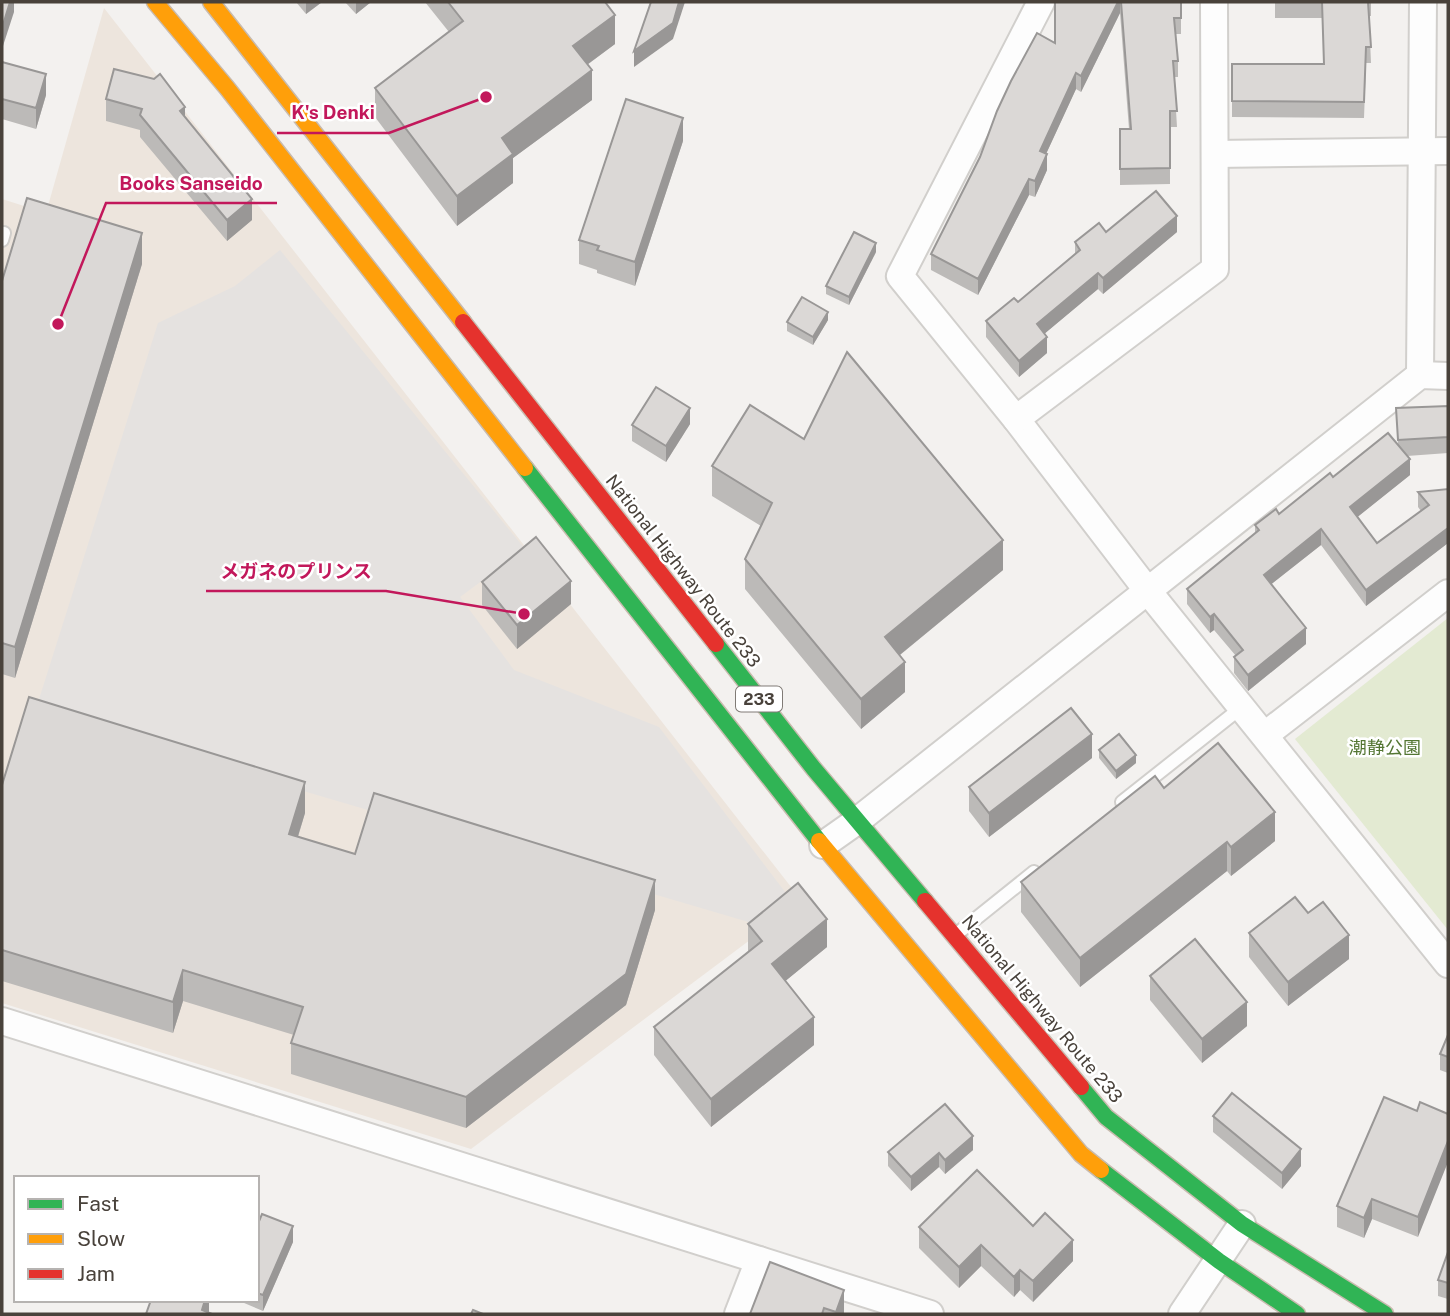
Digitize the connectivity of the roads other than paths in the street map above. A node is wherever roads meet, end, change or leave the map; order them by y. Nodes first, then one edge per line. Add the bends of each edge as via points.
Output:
1 (155, 2) edge
2 (211, 2) edge
3 (1041, 2) edge
4 (1214, 2) edge
5 (1423, 2) edge
6 (1420, 151) junction
7 (1448, 151) edge
8 (1215, 154) junction
9 (1420, 375) junction
10 (1448, 376) edge
11 (1016, 419) junction
12 (1147, 590) junction
13 (1448, 593) edge
14 (1242, 706) junction
15 (1265, 735) junction
16 (1114, 808) edge
17 (858, 821) junction
18 (823, 845) junction
19 (1040, 868) edge
20 (955, 936) junction
21 (1448, 964) edge
22 (2, 1021) edge
23 (1242, 1224) junction
24 (759, 1260) junction
25 (1219, 1261) junction
26 (738, 1314) edge
27 (930, 1314) edge
28 (1182, 1314) edge
29 (1297, 1314) edge
30 (1385, 1314) edge

1 - 18 highway, 233
2 - 17 highway, National Highway Route 233 / 233
3 - 11 street via 900,276
4 - 8 street
5 - 6 street
6 - 7 street
6 - 8 street
6 - 9 street
8 - 11 street via 1215,269
9 - 10 street
9 - 12 street
11 - 12 street
12 - 14 street
12 - 17 street
13 - 15 street
14 - 15 street
14 - 16 lane
15 - 21 street
17 - 18 street
17 - 20 highway, National Highway Route 233 / 233
18 - 25 highway, 233 via 1082,1154
19 - 20 lane
20 - 23 highway, National Highway Route 233 / 233 via 1106,1117
22 - 24 street
23 - 25 street
23 - 30 highway, National Highway Route 233 / 233
24 - 26 street
24 - 27 street
25 - 28 street
25 - 29 highway, 233

